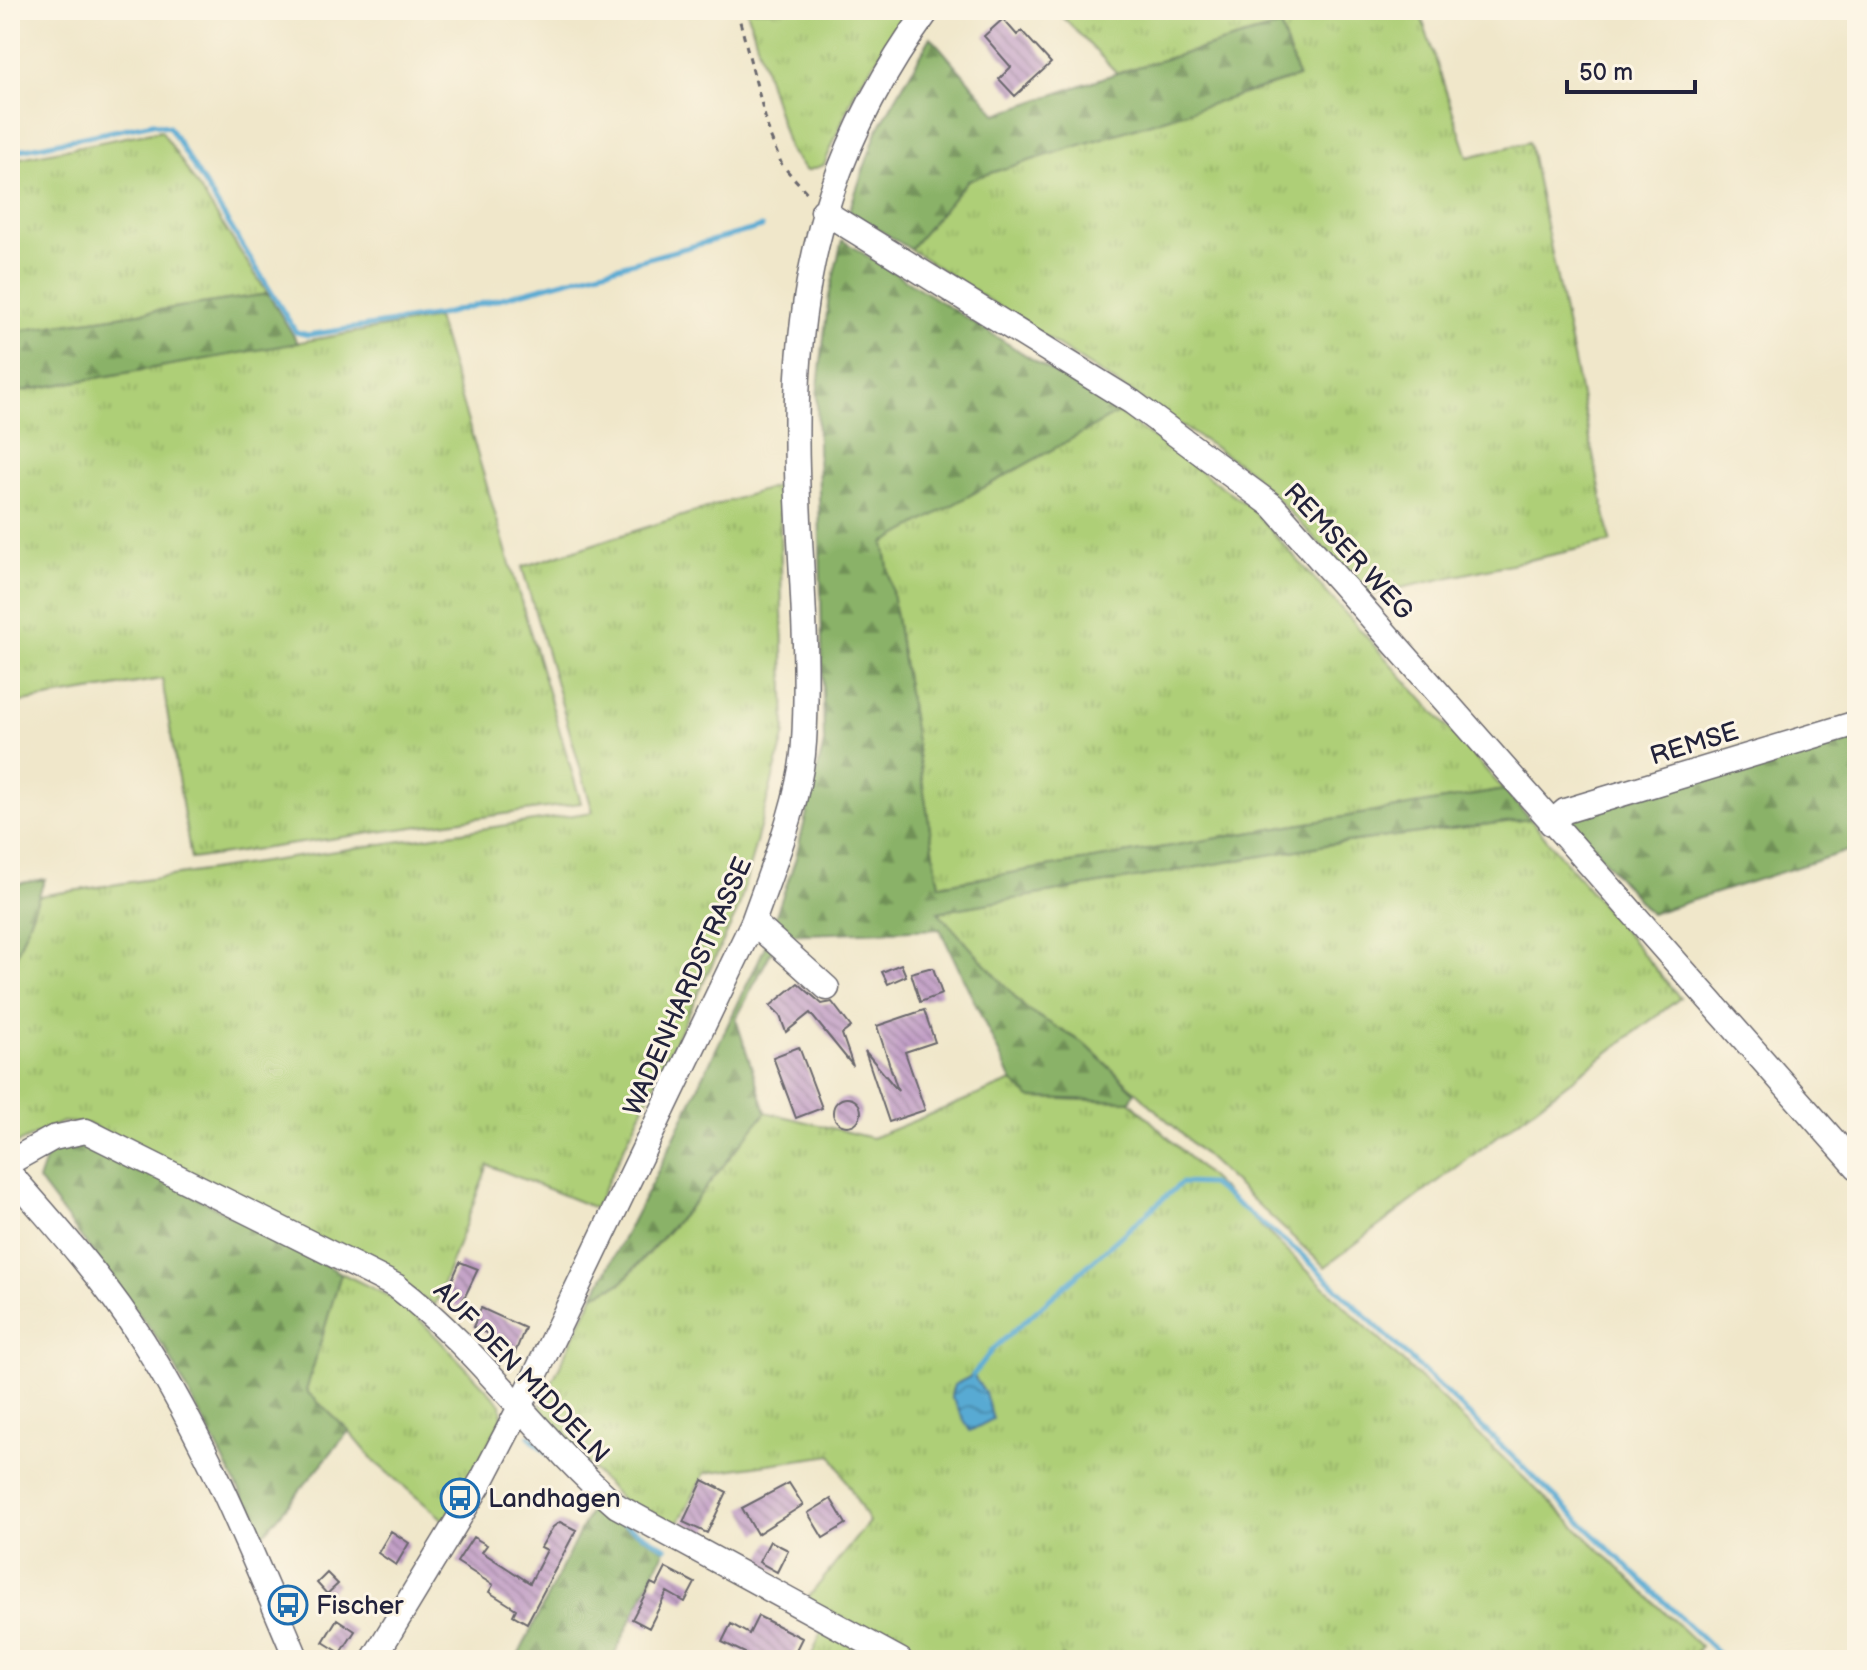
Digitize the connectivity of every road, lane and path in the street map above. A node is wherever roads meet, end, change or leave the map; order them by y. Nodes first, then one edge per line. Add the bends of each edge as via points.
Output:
1 (737, 10) edge
2 (928, 10) edge
3 (823, 211) junction
4 (1857, 723) edge
5 (1551, 823) junction
6 (753, 922) junction
7 (827, 988) dead end
8 (10, 1162) edge
9 (1857, 1167) edge
10 (10, 1174) edge
11 (519, 1409) junction
12 (297, 1660) edge
13 (373, 1660) edge
14 (900, 1660) edge

1 - 3 path via 782,165
2 - 3 street, WADENHARDSTRASSE via 893,58 849,142
3 - 5 street, REMSER WEG via 1132,402 1273,506
3 - 6 street, WADENHARDSTRASSE via 804,301 797,399 804,744
4 - 5 street, REMSE via 1565,811
5 - 9 street, REMSER WEG
6 - 7 street
6 - 11 street, WADENHARDSTRASSE
8 - 11 street, AUF DEN MIDDELN via 53,1138 86,1131 396,1286 429,1311
10 - 12 street via 83,1258 142,1339 185,1411 225,1490
11 - 13 street, WADENHARDSTRASSE via 475,1493
11 - 14 street, AUF DEN MIDDELN via 617,1506

